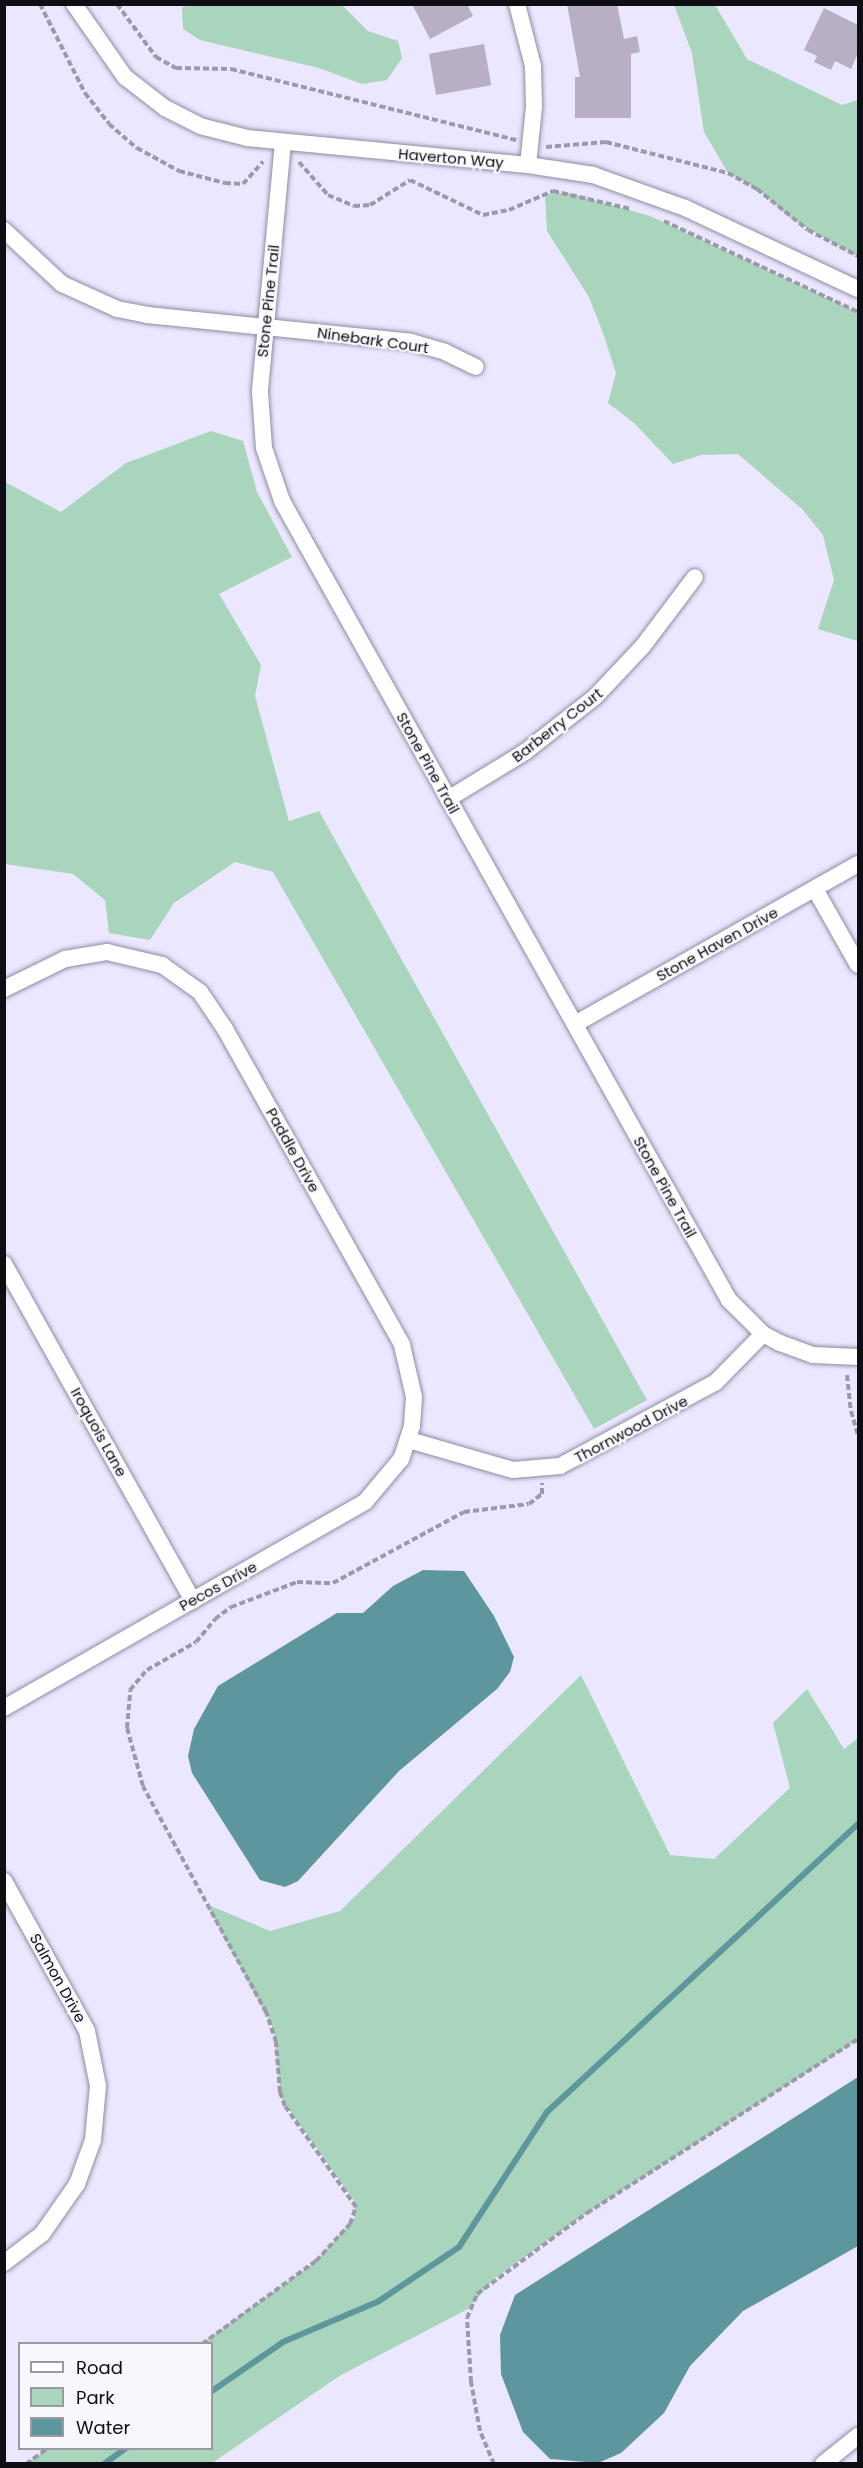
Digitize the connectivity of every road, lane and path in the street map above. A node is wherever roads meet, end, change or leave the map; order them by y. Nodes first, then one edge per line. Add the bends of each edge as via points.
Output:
1 (40, 4) edge
2 (74, 4) edge
3 (117, 4) edge
4 (517, 4) edge
5 (283, 142) junction
6 (530, 142) junction
7 (282, 159) junction
8 (528, 165) junction
9 (643, 213) dead end
10 (656, 218) dead end
11 (4, 230) edge
12 (858, 256) edge
13 (858, 289) edge
14 (858, 312) edge
15 (266, 326) junction
16 (476, 367) dead end
17 (695, 577) dead end
18 (448, 799) junction
19 (858, 864) edge
20 (815, 889) junction
21 (858, 965) edge
22 (4, 989) edge
23 (575, 1024) junction
24 (4, 1264) edge
25 (763, 1334) junction
26 (858, 1357) edge
27 (847, 1375) dead end
28 (858, 1436) edge
29 (409, 1440) junction
30 (541, 1470) junction
31 (193, 1601) junction
32 (4, 1708) edge
33 (4, 1881) edge
34 (858, 2038) edge
35 (4, 2263) edge
36 (203, 2342) edge
37 (858, 2436) edge
38 (45, 2450) edge
39 (26, 2463) edge
40 (494, 2463) edge
41 (823, 2463) edge

1 - 7 path via 85,93 109,124 137,148 187,174 240,185 264,160
2 - 5 street, Haverton Way via 112,63 157,104 218,132
3 - 6 path via 156,57 176,69 231,69
4 - 6 street via 533,66
5 - 7 street, Stone Pine Trail
5 - 8 street, Haverton Way
6 - 8 street
6 - 12 path via 547,147 617,143 728,173 758,189 808,230
7 - 9 path via 303,163 328,195 354,206 370,205 410,180 483,215 509,210 553,191
7 - 15 street, Stone Pine Trail
8 - 13 street, Haverton Way via 593,176 654,195
10 - 14 path
11 - 15 street, Ninebark Court via 48,273 97,303 147,315
15 - 16 street, Ninebark Court via 411,342
15 - 18 street, Stone Pine Trail via 260,415 273,479
17 - 18 street, Barberry Court via 643,646 595,697 525,752
18 - 23 street, Stone Pine Trail
19 - 20 street, Stone Haven Drive
20 - 21 street
20 - 23 street, Stone Haven Drive
22 - 29 street, Paddle Drive via 75,956 107,952 162,965 200,992 216,1012 402,1345 414,1386
23 - 25 street, Stone Pine Trail via 729,1300
24 - 31 street, Iroquois Lane
25 - 26 street via 813,1354
25 - 30 street, Thornwood Drive via 716,1382 587,1454
27 - 28 path via 850,1411
29 - 30 street, Thornwood Drive via 494,1466
29 - 31 street, Pecos Drive via 392,1472 364,1502
30 - 36 path via 542,1494 529,1503 464,1512 333,1583 297,1582 231,1607 196,1642 147,1670 130,1690 127,1728 143,1786 266,2012 276,2042 280,2092 285,2106 356,2207 350,2224 315,2261
31 - 32 street, Pecos Drive
33 - 35 street, Salmon Drive via 83,2021 98,2086 93,2140 77,2184 42,2234
34 - 40 path via 586,2213 477,2294 467,2318 471,2382 477,2421
37 - 41 street
38 - 39 path

